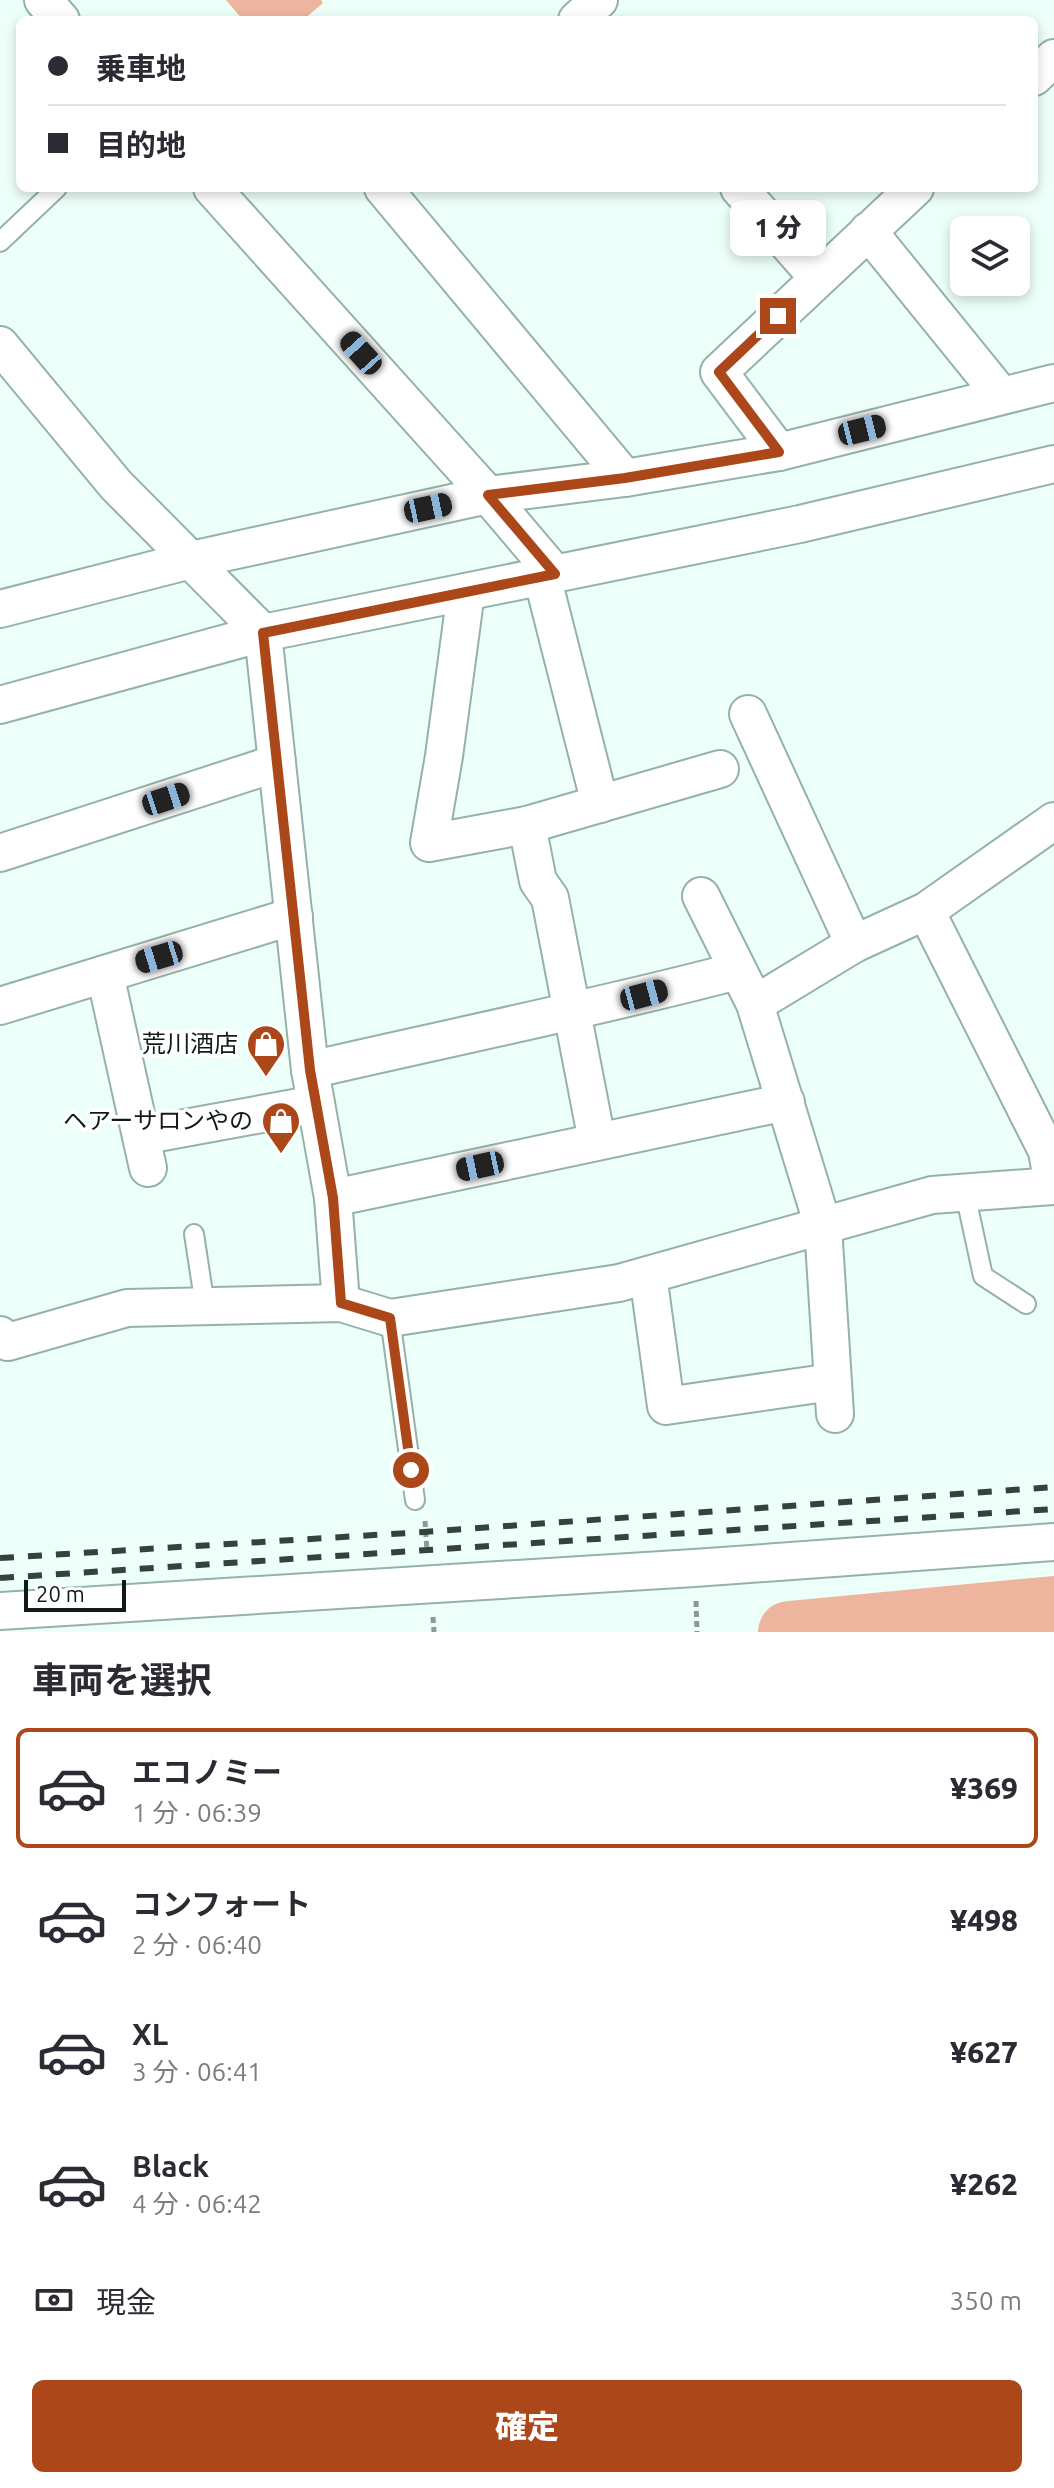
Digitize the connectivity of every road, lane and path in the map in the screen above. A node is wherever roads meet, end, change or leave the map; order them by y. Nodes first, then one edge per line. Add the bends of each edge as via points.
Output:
1 (43, 0) edge
2 (57, 16) edge
3 (1054, 58) edge
4 (1038, 73) edge
5 (53, 192) edge
6 (216, 192) edge
7 (386, 192) edge
8 (743, 192) edge
9 (908, 192) edge
10 (868, 231) junction
11 (0, 242) edge
12 (818, 278) junction
13 (2, 351) edge
14 (1054, 383) edge
15 (1001, 395) junction
16 (779, 452) junction
17 (1054, 464) edge
18 (625, 478) junction
19 (488, 495) junction
20 (191, 560) junction
21 (548, 575) junction
22 (466, 592) junction
23 (0, 609) edge
24 (263, 633) junction
25 (0, 705) edge
26 (748, 714) dead end
27 (277, 763) junction
28 (720, 769) dead end
29 (600, 804) junction
30 (1054, 821) edge
31 (527, 825) junction
32 (0, 853) edge
33 (701, 896) dead end
34 (926, 911) junction
35 (294, 916) junction
36 (854, 944) junction
37 (737, 971) junction
38 (105, 974) junction
39 (755, 1004) junction
40 (0, 1006) edge
41 (572, 1009) junction
42 (313, 1087) junction
43 (786, 1102) junction
44 (597, 1141) junction
45 (1053, 1186) edge
46 (965, 1193) junction
47 (333, 1198) junction
48 (823, 1226) junction
49 (194, 1234) dead end
50 (648, 1275) junction
51 (341, 1303) junction
52 (1026, 1304) dead end
53 (205, 1306) junction
54 (390, 1318) junction
55 (3, 1340) edge
56 (415, 1500) joint
57 (1054, 1542) edge
58 (428, 1562) dead end
59 (0, 1611) edge

1 - 2 street
3 - 4 street
5 - 11 lane
6 - 19 street
7 - 18 street
8 - 12 street
9 - 10 street
10 - 12 street
10 - 15 street
12 - 16 street via 719,372
13 - 20 street via 116,485
14 - 15 street
15 - 16 street
16 - 18 street
17 - 21 street via 800,524
18 - 19 street
19 - 20 street
19 - 21 street
20 - 23 street
20 - 24 street
21 - 22 street
21 - 29 street
22 - 24 street
22 - 31 street via 429,843
24 - 25 street
24 - 27 street
26 - 36 street
27 - 32 street
27 - 35 street
28 - 29 street
29 - 31 street
30 - 34 street
31 - 41 street via 538,881 550,898
33 - 37 street
34 - 36 street
34 - 45 street via 1047,1151
35 - 38 street
35 - 42 street
36 - 39 street
37 - 39 street
37 - 41 street
38 - 40 street
38 - 42 street via 144,1152
39 - 43 street
41 - 42 street
41 - 44 street
42 - 47 street
43 - 44 street
43 - 48 street
44 - 47 street
45 - 46 street
46 - 48 street via 932,1195
46 - 52 lane via 983,1276
47 - 51 street
48 - 50 street
48 - 50 street via 834,1398 666,1406
49 - 53 lane
50 - 54 street
51 - 53 street
51 - 54 street
53 - 55 street via 127,1308
54 - 56 lane
56 - 58 path via 423,1511
57 - 59 street

